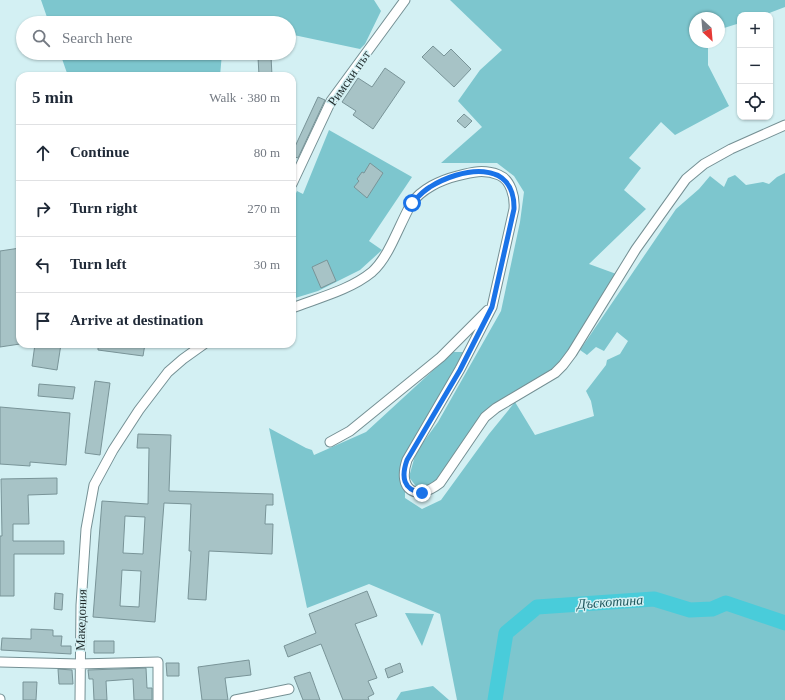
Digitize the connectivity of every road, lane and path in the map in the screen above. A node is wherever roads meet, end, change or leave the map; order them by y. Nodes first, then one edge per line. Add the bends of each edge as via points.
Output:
1 (405, 0) edge
2 (785, 125) edge
3 (296, 175) edge
4 (296, 306) edge
5 (492, 307) junction
6 (198, 348) edge
7 (330, 442) dead end
8 (0, 662) edge
9 (80, 664) junction
10 (289, 689) dead end
11 (80, 700) edge
12 (158, 700) edge
13 (235, 700) edge

1 - 3 street, Римски път via 331,101
2 - 5 street via 731,149 704,164 686,179 636,249 563,365 485,417 440,483 422,493 414,492 407,487 404,479 407,460 460,370
4 - 5 street via 363,279 374,271 384,260 412,203 431,186 471,172 489,171 501,176 510,185 515,197
5 - 7 street via 441,356 350,431
6 - 9 street, Македония via 168,372 139,410 112,450 94,485 87,517
8 - 9 street
9 - 11 street, Македония
9 - 12 street via 158,662
10 - 13 street

